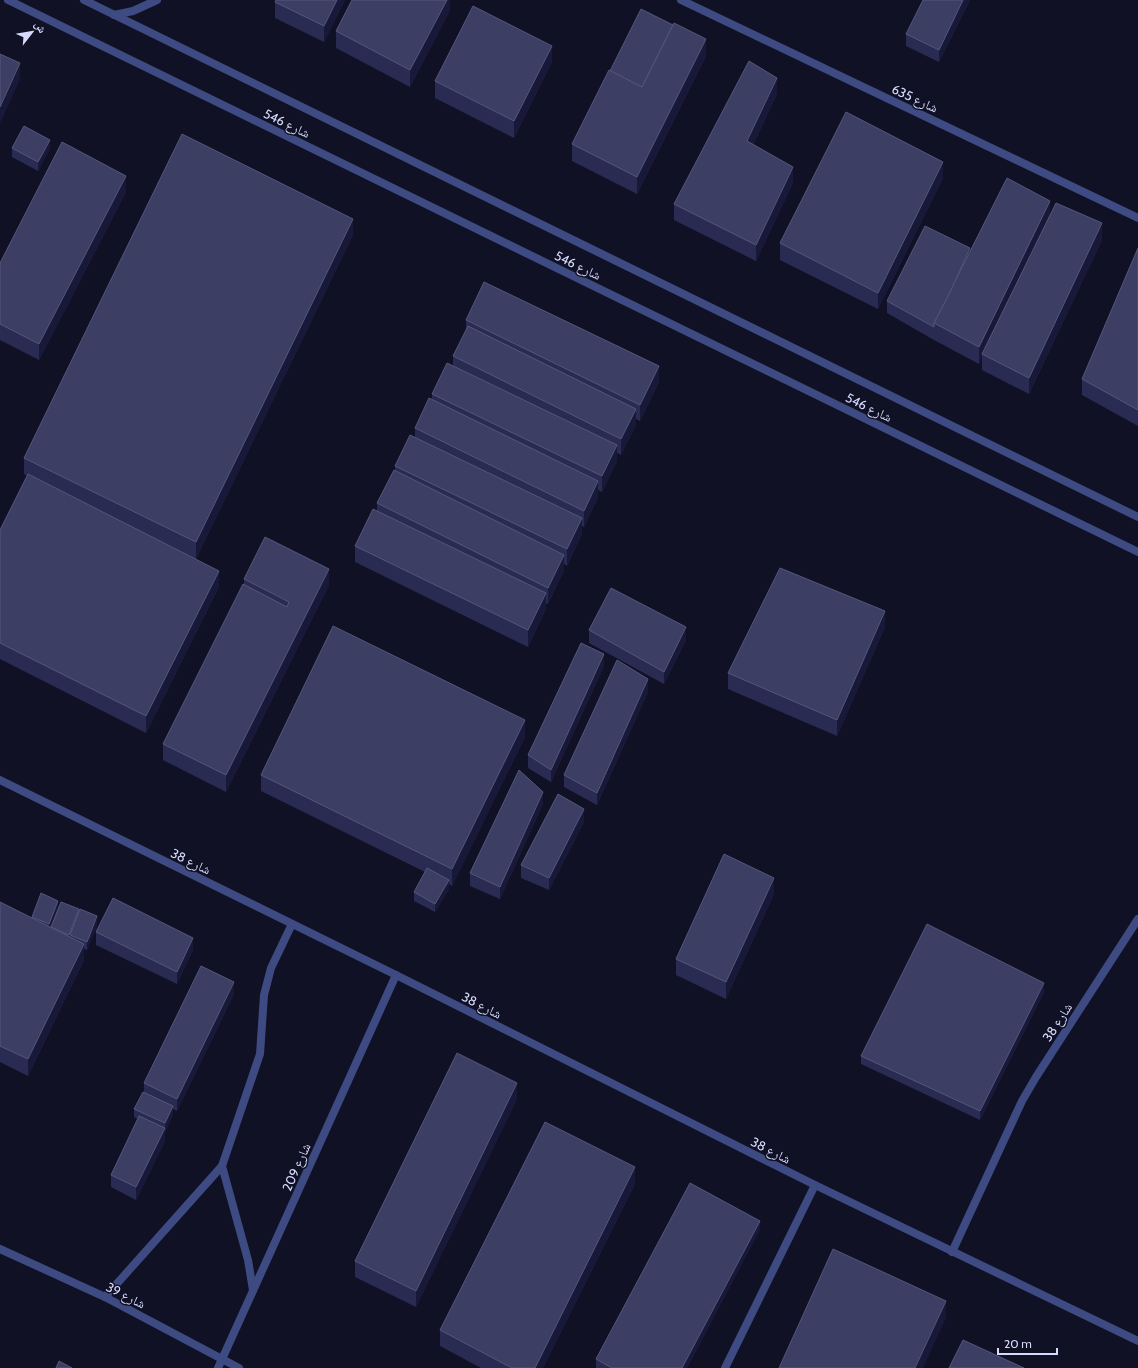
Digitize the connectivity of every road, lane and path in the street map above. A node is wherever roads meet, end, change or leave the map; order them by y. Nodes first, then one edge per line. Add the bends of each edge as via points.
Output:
1 (8, 0) edge
2 (84, 0) edge
3 (157, 0) edge
4 (681, 0) edge
5 (114, 15) junction
6 (1138, 218) edge
7 (1138, 517) edge
8 (1138, 552) edge
9 (0, 780) edge
10 (1138, 918) edge
11 (292, 924) junction
12 (396, 975) junction
13 (222, 1166) junction
14 (815, 1185) junction
15 (0, 1249) edge
16 (952, 1252) junction
17 (254, 1290) junction
18 (105, 1297) junction
19 (1138, 1341) edge
20 (222, 1360) junction
21 (218, 1368) edge
22 (239, 1368) edge
23 (725, 1368) edge

1 - 8 street, شارع 546
2 - 5 street, شارع 546
3 - 5 street via 133,11
4 - 6 street, شارع 635
5 - 7 street, شارع 546
9 - 11 street, شارع 38
10 - 16 street, شارع 38 via 1022,1101
11 - 12 street, شارع 38
11 - 13 street via 271,968 264,996 260,1054
12 - 14 street, شارع 38
12 - 17 street, شارع 209
13 - 17 street
13 - 18 street
14 - 16 street, شارع 38
14 - 23 street
15 - 18 street, شارع 39
16 - 19 street, شارع 38
17 - 20 street, شارع 209
18 - 20 street, شارع 39
20 - 21 street, شارع 209
20 - 22 street, شارع 39

